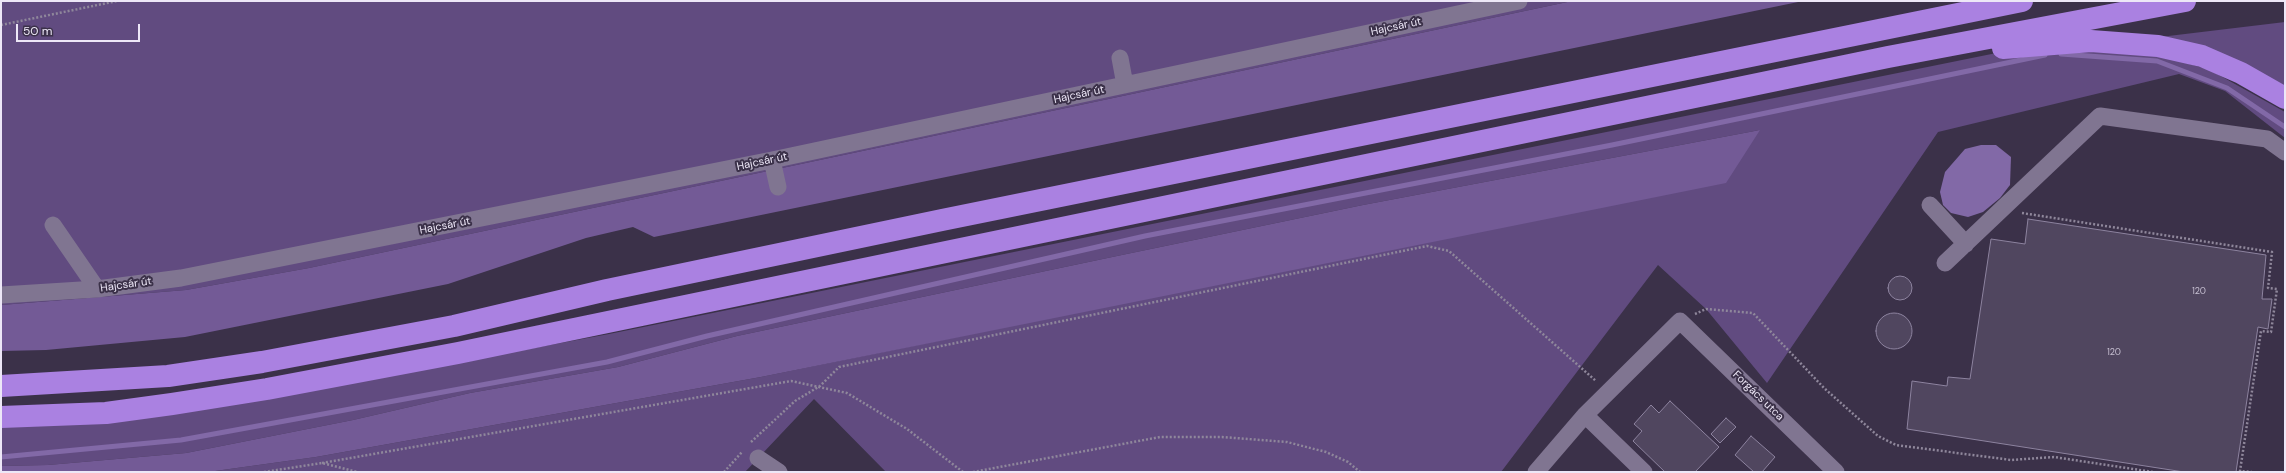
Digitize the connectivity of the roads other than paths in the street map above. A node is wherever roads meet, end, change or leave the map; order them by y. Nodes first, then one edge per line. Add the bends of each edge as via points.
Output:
1 (1519, 1) edge
2 (2022, 1) edge
3 (2185, 1) edge
4 (1888, 57) junction
5 (1120, 58) dead end
6 (1125, 85) junction
7 (2285, 98) edge
8 (2285, 152) edge
9 (772, 160) junction
10 (778, 188) dead end
11 (1930, 205) dead end
12 (53, 226) dead end
13 (1966, 244) junction
14 (1945, 263) dead end
15 (97, 289) junction
16 (1, 295) edge
17 (1, 386) edge
18 (1585, 415) junction
19 (1, 417) edge
20 (758, 458) dead end
21 (779, 472) edge
22 (1536, 472) edge
23 (1644, 472) edge
24 (1836, 472) edge

1 - 6 street, Hajcsár út
2 - 17 highway via 934,222 608,290 454,326 262,362 168,376
3 - 4 highway
4 - 7 highway via 2091,41 2135,43 2202,56 2241,73
4 - 19 highway via 458,353 172,404 106,413
5 - 6 street
6 - 9 street, Hajcsár út
8 - 13 street via 2267,139 2100,116
9 - 10 street
9 - 15 street, Hajcsár út via 181,278
11 - 13 street
12 - 15 street
13 - 14 street
15 - 16 street, Hajcsár út
18 - 22 street
18 - 23 street
18 - 24 street, Forgács utca via 1680,321
20 - 21 street

